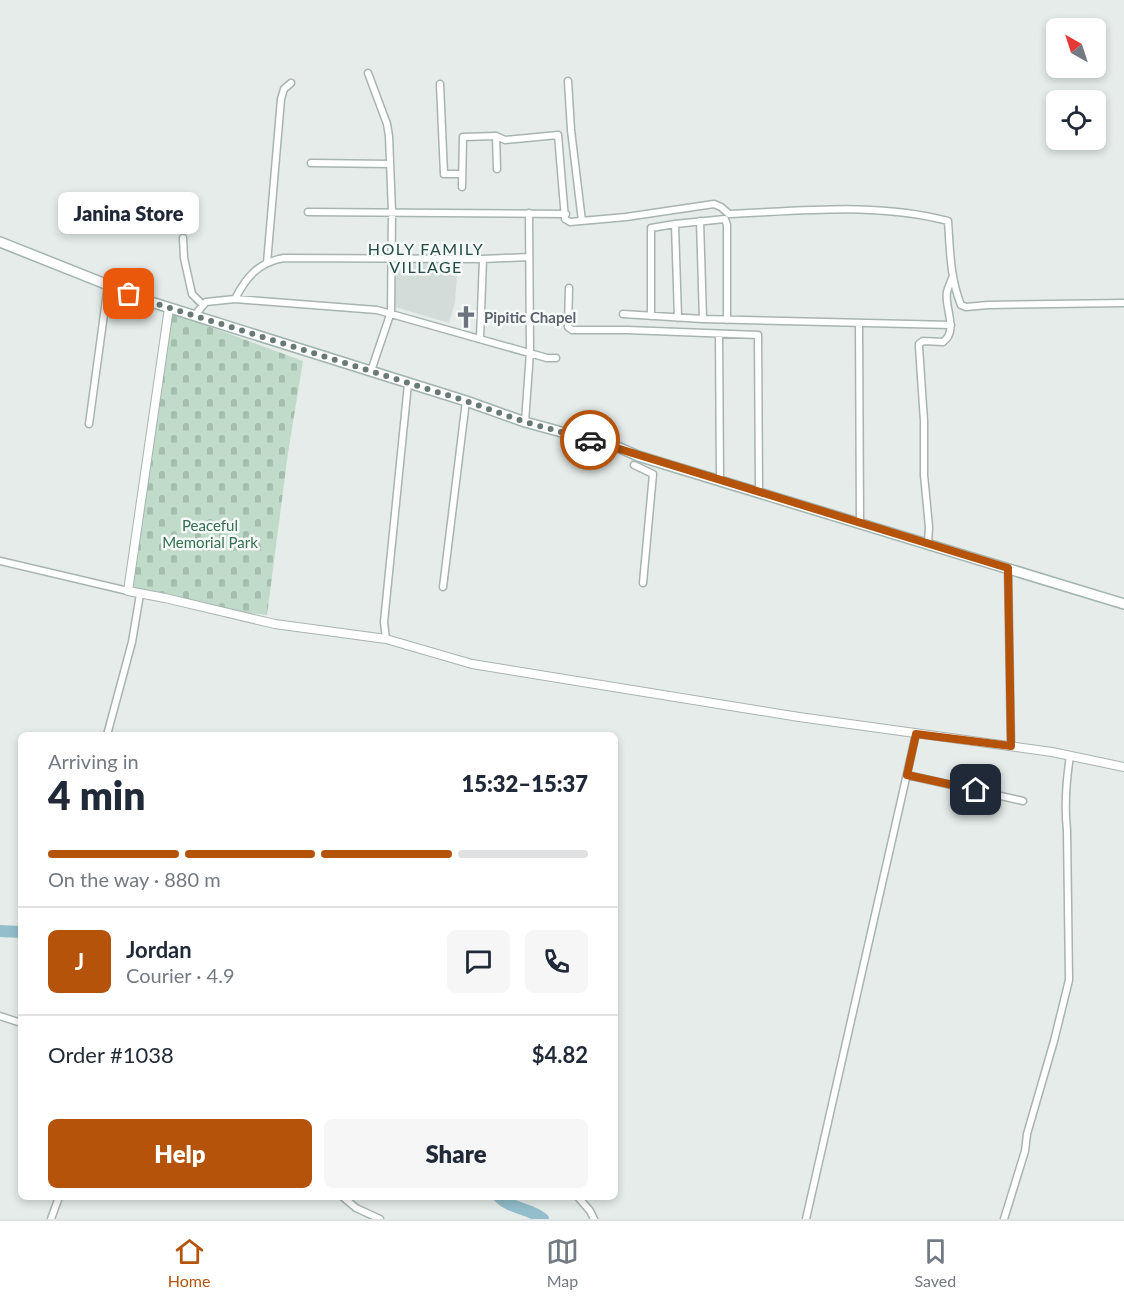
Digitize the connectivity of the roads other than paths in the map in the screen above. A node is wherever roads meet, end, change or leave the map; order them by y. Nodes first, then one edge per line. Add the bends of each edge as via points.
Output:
1 (368, 73) dead end
2 (568, 81) dead end
3 (291, 83) dead end
4 (440, 84) dead end
5 (496, 136) junction
6 (311, 163) dead end
7 (390, 164) junction
8 (497, 169) dead end
9 (462, 174) junction
10 (462, 187) dead end
11 (308, 212) dead end
12 (392, 212) junction
13 (529, 213) junction
14 (566, 214) junction
15 (582, 221) junction
16 (700, 221) junction
17 (675, 224) junction
18 (183, 238) dead end
19 (0, 242) edge
20 (529, 257) junction
21 (391, 258) junction
22 (483, 259) junction
23 (267, 262) junction
24 (953, 277) junction
25 (108, 285) junction
26 (568, 288) dead end
27 (959, 298) junction
28 (235, 299) junction
29 (947, 303) junction
30 (1124, 303) edge
31 (202, 304) junction
32 (169, 308) junction
33 (391, 312) junction
34 (622, 314) dead end
35 (194, 316) junction
36 (651, 316) junction
37 (678, 318) junction
38 (703, 319) junction
39 (727, 320) junction
40 (859, 323) junction
41 (951, 325) junction
42 (719, 334) junction
43 (480, 338) junction
44 (530, 352) junction
45 (556, 358) dead end
46 (371, 371) junction
47 (408, 384) junction
48 (466, 401) junction
49 (525, 422) junction
50 (89, 424) dead end
51 (634, 465) dead end
52 (720, 480) junction
53 (759, 492) junction
54 (860, 523) junction
55 (928, 544) junction
56 (0, 561) edge
57 (1008, 568) junction
58 (643, 583) dead end
59 (443, 587) dead end
60 (128, 591) junction
61 (140, 594) junction
62 (1124, 604) edge
63 (386, 639) junction
64 (108, 732) edge
65 (916, 734) junction
66 (1011, 746) junction
67 (1070, 756) junction
68 (1124, 767) edge
69 (907, 775) junction
70 (1023, 801) dead end
71 (0, 1016) edge
72 (18, 1022) edge
73 (58, 1200) edge
74 (347, 1200) edge
75 (581, 1200) edge
76 (51, 1219) edge
77 (380, 1219) edge
78 (594, 1219) edge
79 (806, 1219) edge
80 (1004, 1219) edge

1 - 7 street via 387,124
2 - 15 street
3 - 23 street via 281,99
4 - 9 street via 444,174
5 - 8 street
5 - 9 street via 463,137
5 - 14 street via 505,140 558,135
6 - 7 street
7 - 12 street
9 - 10 street
11 - 12 street
12 - 13 street
12 - 21 street
13 - 14 street
13 - 20 street
14 - 15 street via 567,221
15 - 24 street via 714,204 729,214 816,209 924,214 948,221
16 - 17 street
16 - 38 street
16 - 39 street via 727,221
17 - 36 street via 653,227 650,231
17 - 37 street
18 - 31 street via 192,294
19 - 25 main road
20 - 22 street
20 - 44 street
21 - 22 street
21 - 23 street via 292,257
21 - 33 street
22 - 43 street
23 - 28 street via 248,276
24 - 27 street
24 - 29 street
25 - 32 main road
25 - 50 street
26 - 42 street via 570,329
27 - 29 street
27 - 30 street via 966,307
28 - 31 street
28 - 33 street
29 - 41 street
31 - 35 street
32 - 35 main road
32 - 60 street
33 - 43 street
33 - 46 street
34 - 36 street
35 - 46 main road
36 - 37 street
37 - 38 street
38 - 39 street
39 - 40 street
40 - 41 street
40 - 54 street
41 - 55 street via 943,342 919,344
42 - 52 street
42 - 53 street via 758,335
43 - 44 street
44 - 45 street
44 - 49 street
46 - 47 main road
47 - 48 main road
47 - 63 street via 384,622
48 - 49 main road
48 - 59 street
49 - 52 main road
51 - 58 street via 652,474
52 - 53 main road
53 - 54 main road
54 - 55 main road
55 - 57 main road
56 - 60 street
57 - 62 main road
57 - 66 street
60 - 61 street
61 - 63 street via 274,624
61 - 64 street via 132,642
63 - 65 street via 472,664
65 - 66 street
65 - 69 street
66 - 67 street
67 - 68 street
67 - 80 street via 1064,806 1069,980
69 - 70 street
69 - 79 street
71 - 72 street
73 - 76 street
74 - 77 street
75 - 78 street

